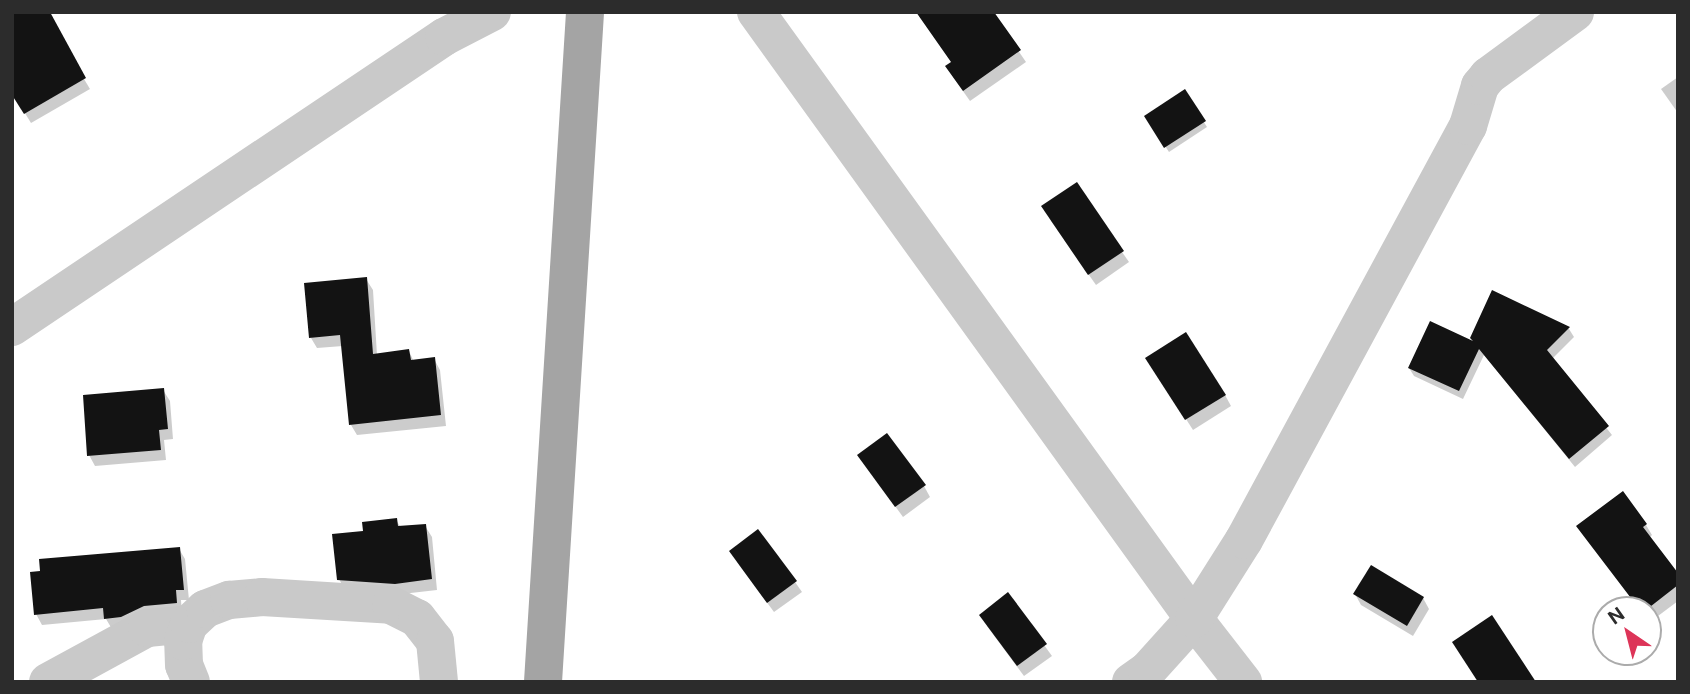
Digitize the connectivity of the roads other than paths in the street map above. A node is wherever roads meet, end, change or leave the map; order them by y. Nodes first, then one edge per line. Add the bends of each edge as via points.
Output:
1 (492, 12) edge
2 (585, 12) edge
3 (756, 12) edge
4 (1575, 12) edge
5 (12, 327) edge
6 (1194, 619) junction
7 (189, 624) junction
8 (48, 682) edge
9 (191, 682) edge
10 (439, 682) edge
11 (542, 682) edge
12 (1131, 682) edge
13 (1243, 682) edge

1 - 5 street via 443,37
2 - 11 main road
3 - 6 street
4 - 6 street via 1480,86 1461,138 1244,540
6 - 12 street via 1147,671
6 - 13 street
7 - 8 street via 147,628
7 - 9 street via 183,641 184,665
7 - 10 street via 205,609 229,600 262,597 391,605 417,618 435,642

